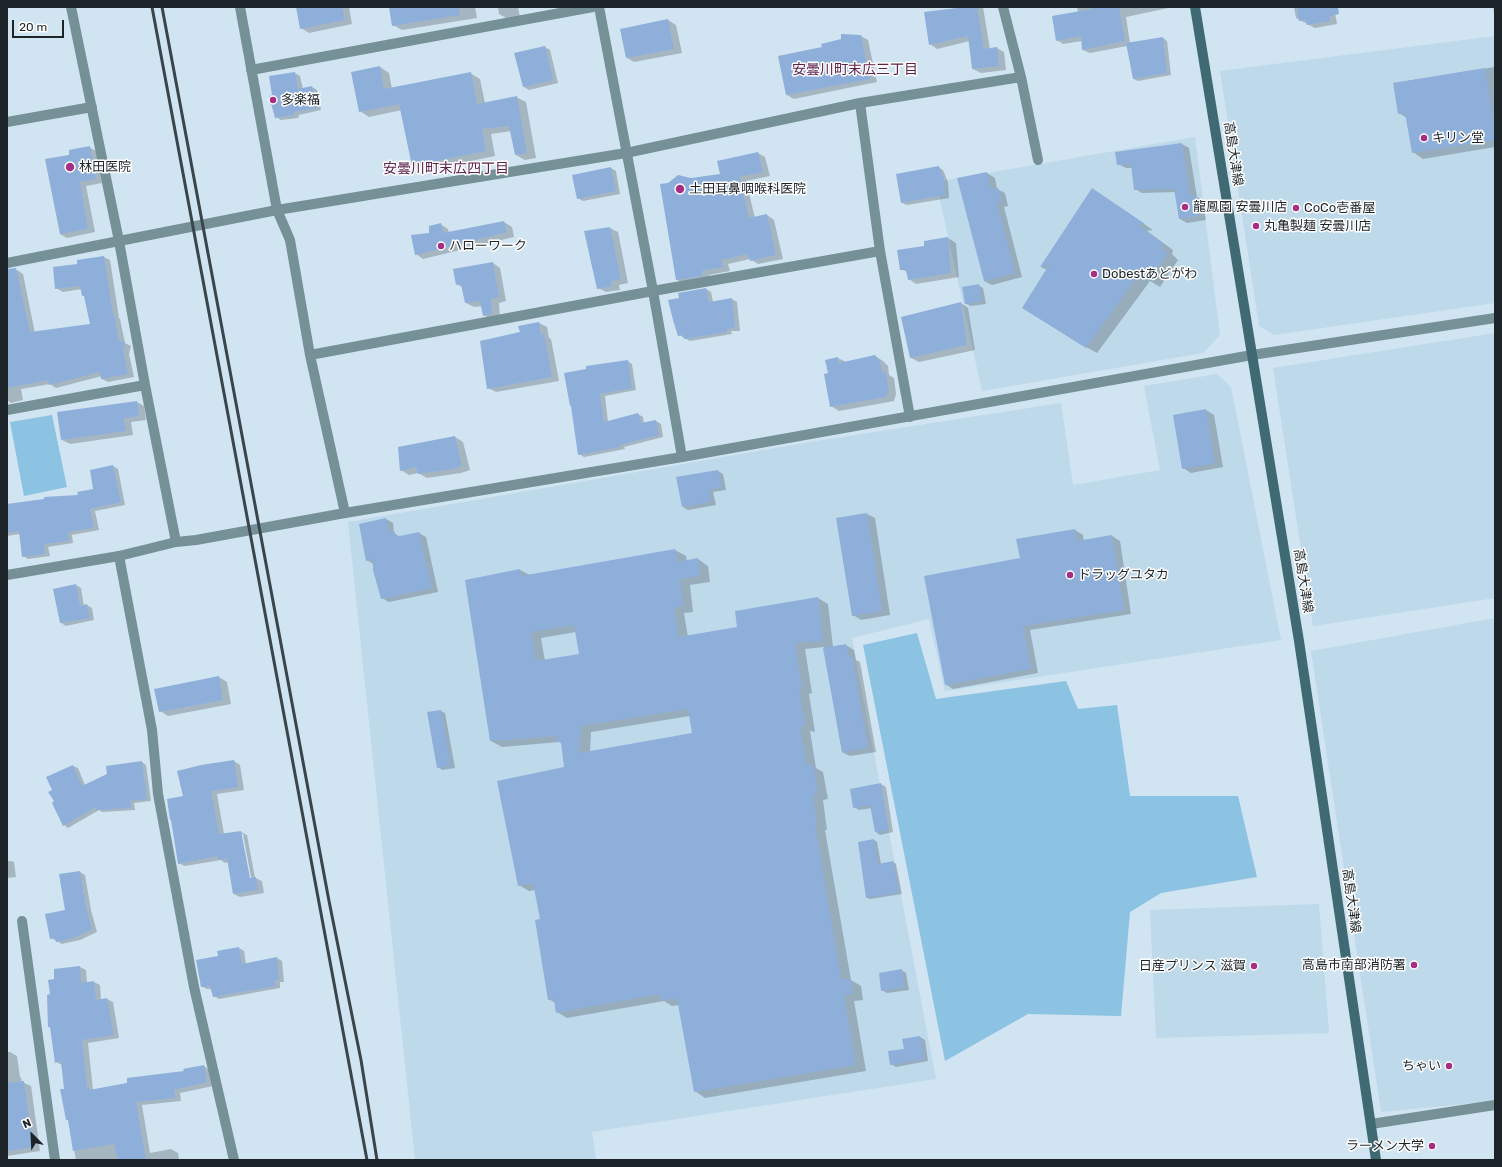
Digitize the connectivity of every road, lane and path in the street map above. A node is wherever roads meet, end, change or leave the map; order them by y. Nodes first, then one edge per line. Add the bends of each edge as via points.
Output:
1 (71, 7) edge
2 (240, 7) edge
3 (593, 7) edge
4 (599, 7) edge
5 (1003, 7) edge
6 (1195, 7) edge
7 (251, 70) junction
8 (1021, 77) junction
9 (860, 103) junction
10 (92, 106) junction
11 (7, 122) edge
12 (626, 153) junction
13 (1038, 160) dead end
14 (277, 210) junction
15 (119, 240) junction
16 (880, 251) junction
17 (7, 263) edge
18 (653, 291) junction
19 (1495, 318) edge
20 (310, 355) junction
21 (1252, 355) junction
22 (145, 385) junction
23 (7, 410) edge
24 (910, 417) junction
25 (682, 457) junction
26 (345, 513) junction
27 (176, 542) junction
28 (119, 556) junction
29 (7, 575) edge
30 (22, 921) dead end
31 (1495, 1105) edge
32 (1371, 1124) junction
33 (55, 1160) edge
34 (234, 1160) edge
35 (1376, 1160) edge

1 - 10 street
2 - 7 street
3 - 7 street
4 - 12 street
5 - 8 street
6 - 21 main road, 高島大津線
7 - 14 street
8 - 9 street
8 - 13 street
9 - 12 street
9 - 16 street
10 - 11 street
10 - 15 street
12 - 14 street
12 - 18 street
14 - 15 street
14 - 20 street via 290,240
15 - 17 street
15 - 22 street
16 - 18 street
16 - 24 street
18 - 20 street
18 - 25 street
19 - 21 street
20 - 26 street
21 - 24 street
21 - 32 main road, 高島大津線 via 1300,641
22 - 23 street
22 - 27 street
24 - 25 street
25 - 26 street
26 - 27 street
27 - 28 street
28 - 29 street
28 - 34 street via 152,730 158,794 192,979
30 - 33 street
31 - 32 street
32 - 35 main road, 高島大津線

